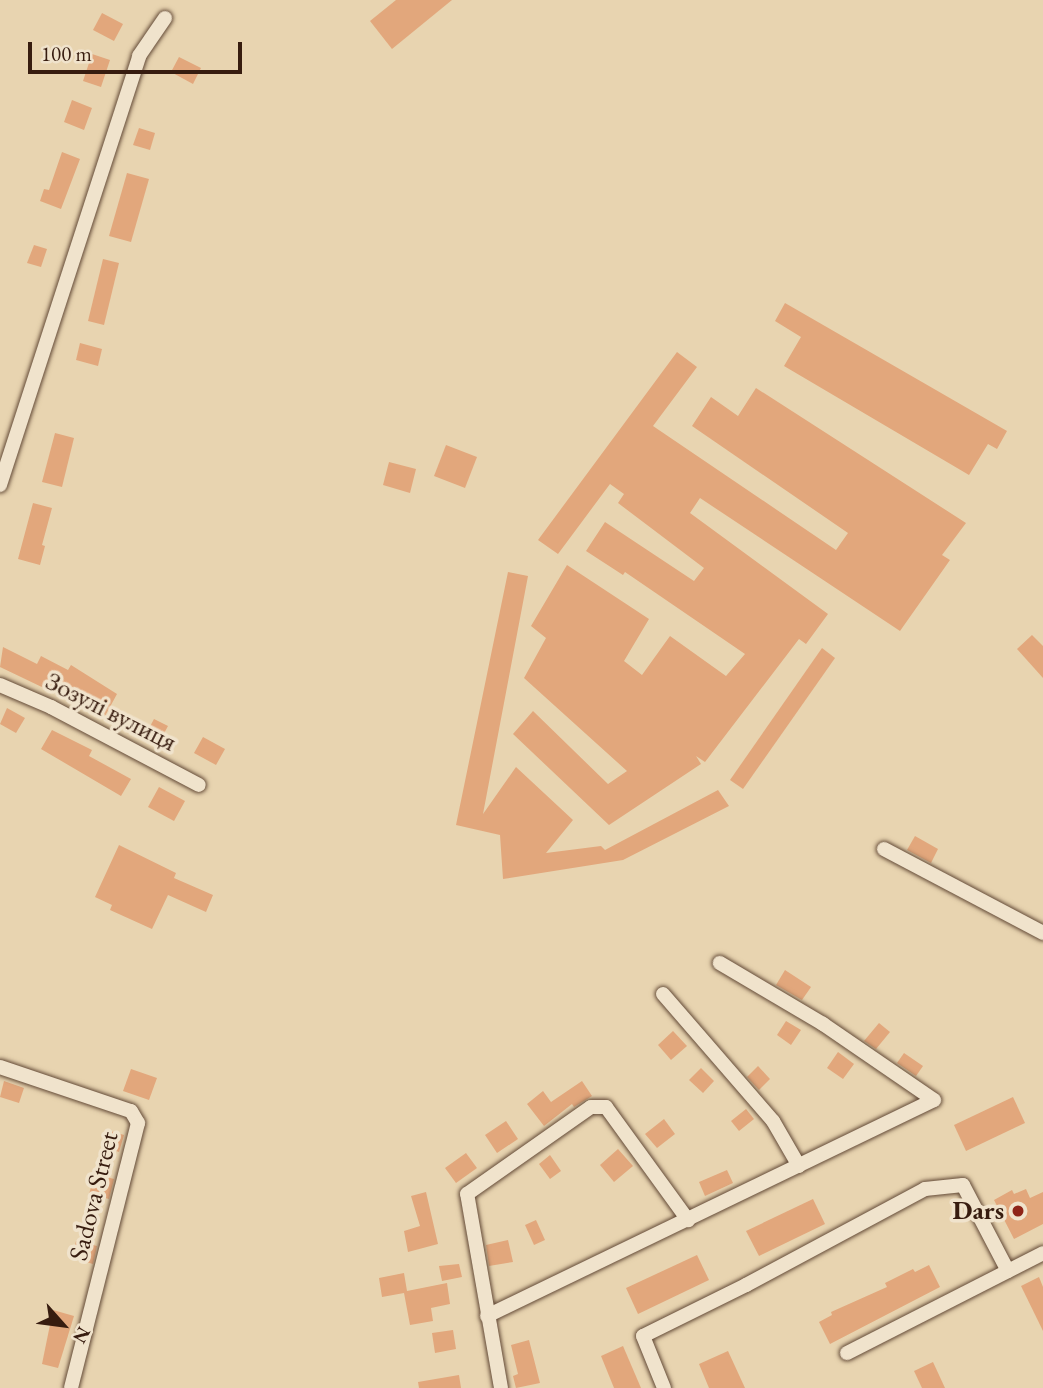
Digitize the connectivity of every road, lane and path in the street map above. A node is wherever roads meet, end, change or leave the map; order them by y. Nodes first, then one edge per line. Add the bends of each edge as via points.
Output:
1 (165, 18) dead end
2 (0, 485) edge
3 (0, 685) edge
4 (199, 785) dead end
5 (884, 849) dead end
6 (1043, 933) edge
7 (720, 963) dead end
8 (663, 994) dead end
9 (0, 1067) edge
10 (799, 1166) junction
11 (688, 1220) junction
12 (1043, 1253) edge
13 (1008, 1271) junction
14 (487, 1316) junction
15 (847, 1353) dead end
16 (71, 1388) edge
17 (502, 1388) edge
18 (664, 1388) edge

1 - 2 street via 139,56
3 - 4 street, Зозулі вулиця
5 - 6 street
7 - 10 street via 823,1024 934,1100
8 - 10 street via 773,1121
9 - 16 street, Sadova Street via 131,1111 138,1123
10 - 11 street
11 - 14 street
11 - 14 street via 606,1107 591,1107 467,1194
12 - 13 street
13 - 15 street
13 - 18 street via 963,1185 925,1189 643,1336
14 - 17 street

